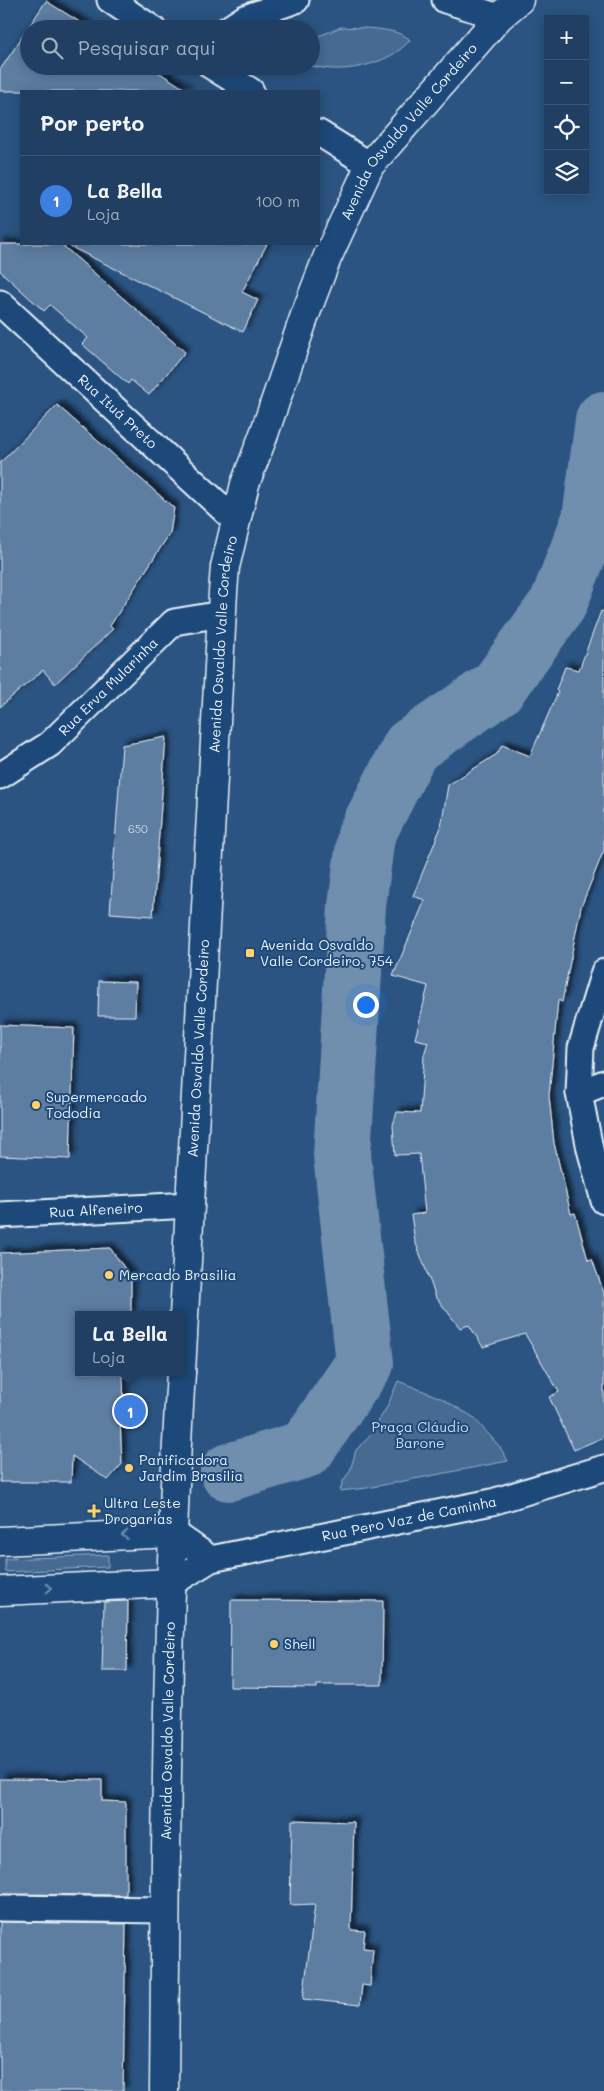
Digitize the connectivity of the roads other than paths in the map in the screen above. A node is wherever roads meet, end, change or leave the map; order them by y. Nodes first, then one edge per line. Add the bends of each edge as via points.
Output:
1 (110, 0) edge
2 (296, 0) edge
3 (446, 0) edge
4 (509, 8) edge
5 (140, 20) edge
6 (242, 20) edge
7 (225, 75) edge
8 (249, 90) edge
9 (320, 134) edge
10 (370, 165) junction
11 (0, 303) edge
12 (235, 520) junction
13 (222, 614) junction
14 (0, 776) edge
15 (604, 972) edge
16 (604, 1083) edge
17 (579, 1093) junction
18 (604, 1200) edge
19 (192, 1205) junction
20 (0, 1215) edge
21 (185, 1311) edge
22 (181, 1376) edge
23 (604, 1468) edge
24 (174, 1533) junction
25 (0, 1541) edge
26 (211, 1559) junction
27 (172, 1583) junction
28 (0, 1590) edge
29 (0, 1908) edge
30 (166, 1910) junction
31 (164, 2091) edge

1 - 5 street
2 - 6 street
3 - 4 street
4 - 10 main road, Avenida Osvaldo Valle Cordeiro
7 - 8 street
9 - 10 street
10 - 12 main road, Avenida Osvaldo Valle Cordeiro via 305,315 244,484
11 - 12 street, Rua Ituá Preto
12 - 13 main road, Avenida Osvaldo Valle Cordeiro via 225,566
13 - 14 street, Rua Erva Mularinha via 174,622 50,744
13 - 19 main road, Avenida Osvaldo Valle Cordeiro via 202,950
15 - 17 street via 581,1048
16 - 17 street
17 - 18 street
19 - 20 street, Rua Alfeneiro
19 - 21 main road, Avenida Osvaldo Valle Cordeiro
22 - 24 main road, Avenida Osvaldo Valle Cordeiro
23 - 26 street, Rua Pero Vaz de Caminha via 492,1502
24 -> 25 main road
24 - 26 street
24 - 27 main road, Avenida Osvaldo Valle Cordeiro
26 - 27 street, Rua Pero Vaz de Caminha
28 -> 27 main road
27 - 30 main road, Avenida Osvaldo Valle Cordeiro
29 - 30 street
30 - 31 main road, Avenida Osvaldo Valle Cordeiro

